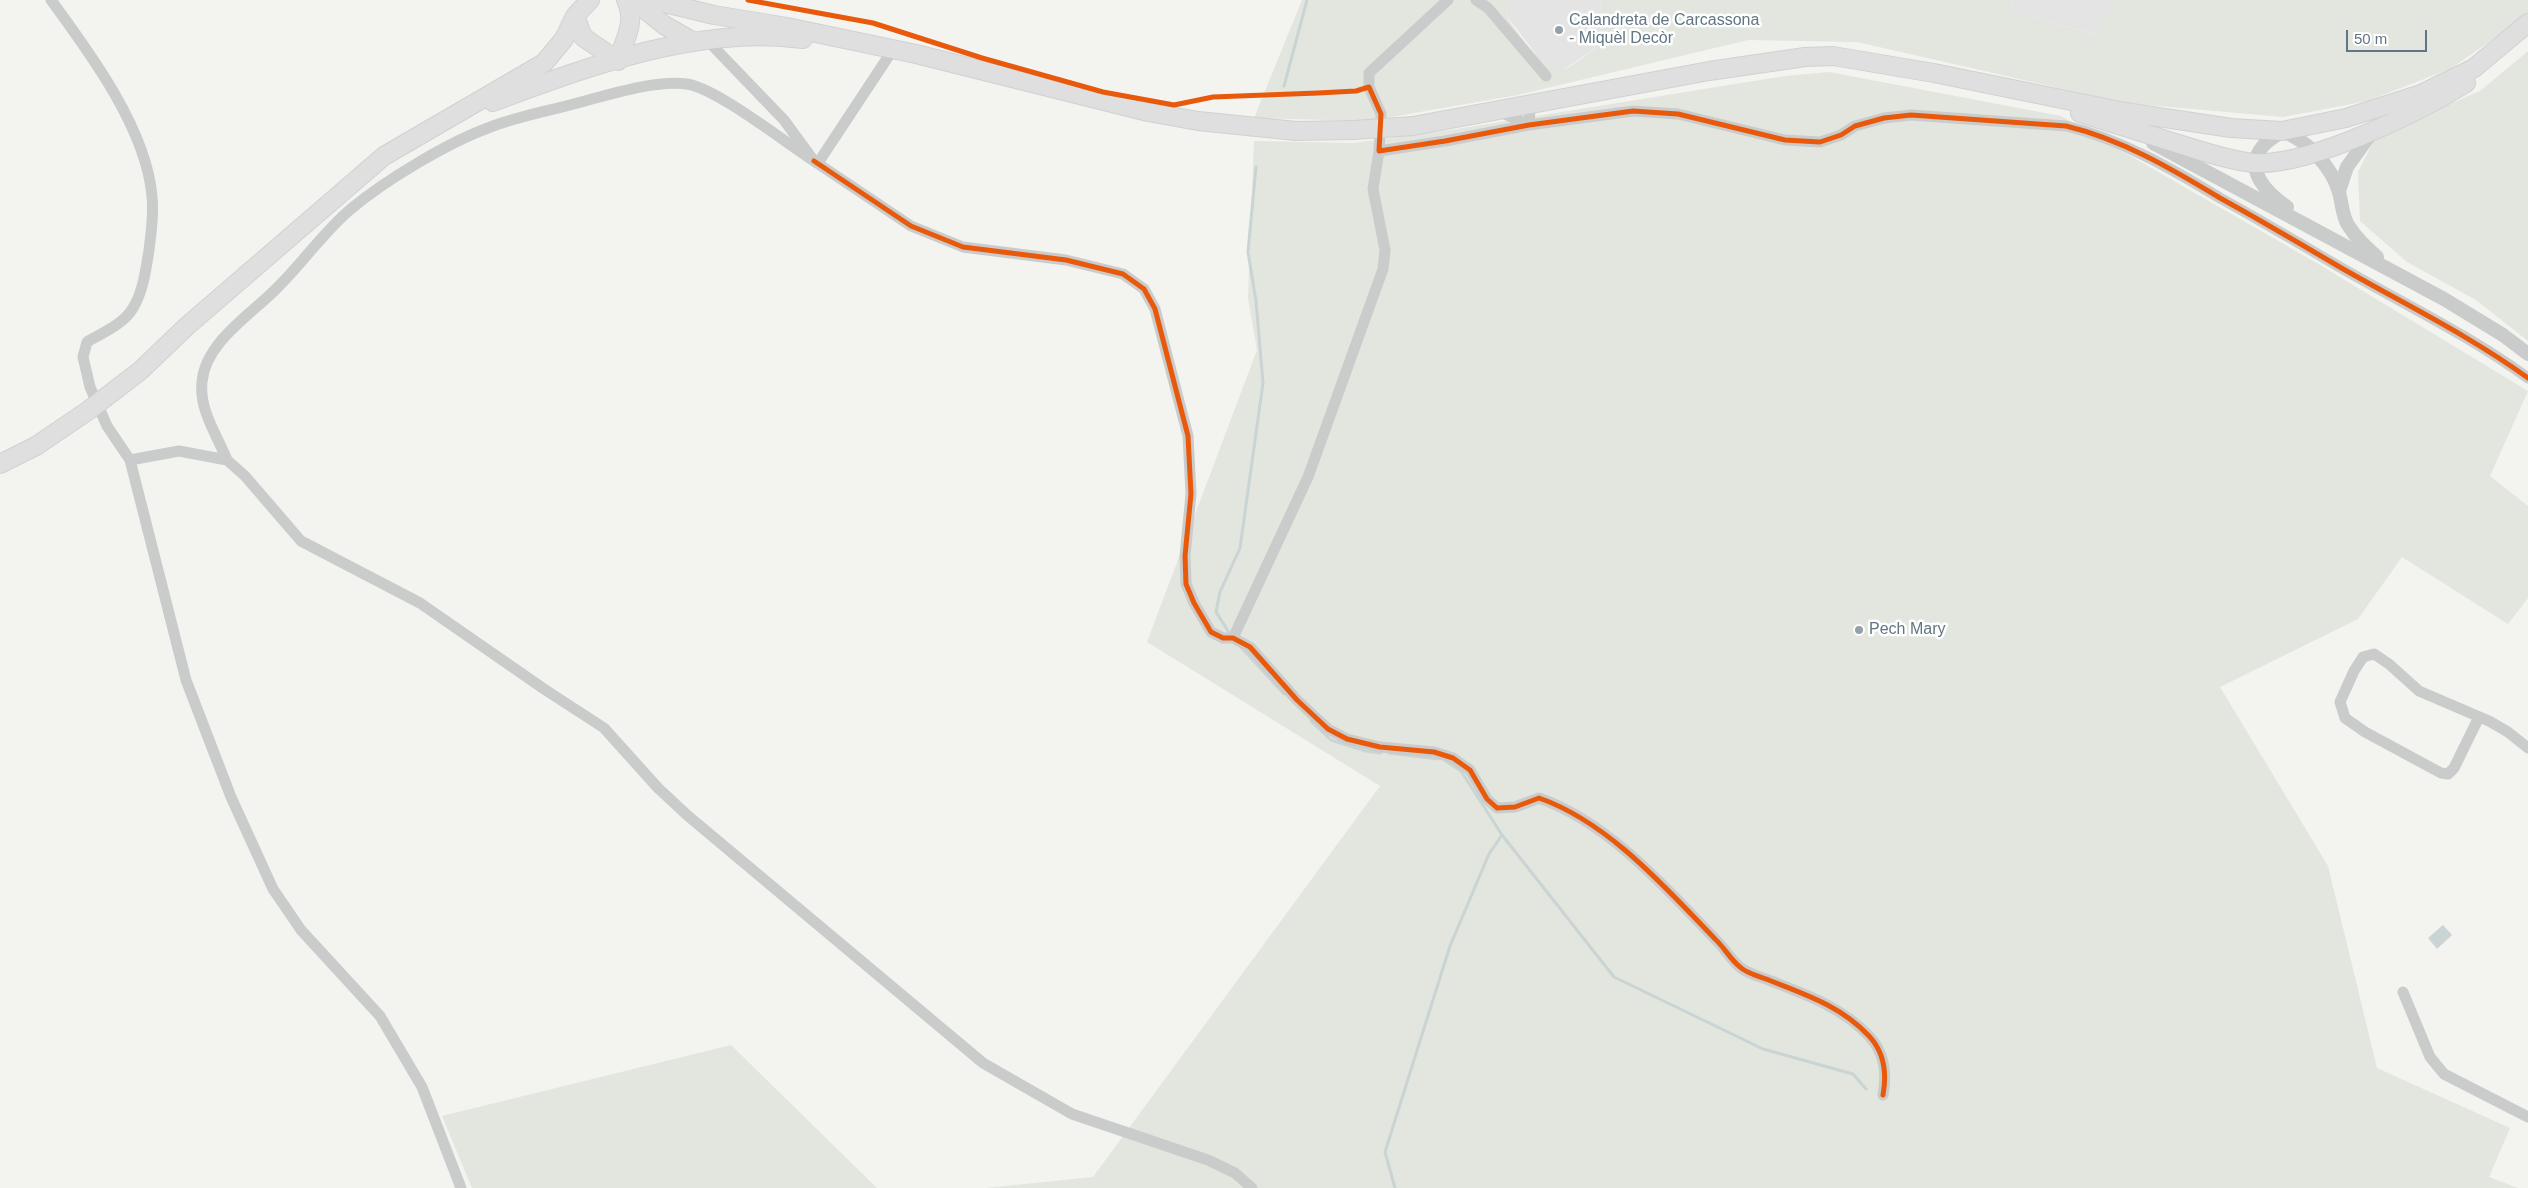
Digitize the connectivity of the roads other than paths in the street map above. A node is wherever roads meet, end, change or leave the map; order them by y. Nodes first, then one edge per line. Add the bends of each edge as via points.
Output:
1 (51, 0) edge
2 (590, 0) edge
3 (626, 0) edge
4 (633, 0) edge
5 (652, 0) edge
6 (1448, 0) edge
7 (1476, 0) edge
8 (574, 8) edge
9 (2528, 23) edge
10 (2528, 39) edge
11 (700, 41) junction
12 (892, 51) junction
13 (916, 54) junction
14 (618, 61) junction
15 (1546, 76) dead end
16 (1994, 86) junction
17 (1537, 102) junction
18 (1496, 110) junction
19 (2081, 113) junction
20 (440, 123) junction
21 (1529, 125) junction
22 (2374, 130) junction
23 (2282, 131) junction
24 (1379, 150) junction
25 (2313, 152) junction
26 (816, 162) junction
27 (2255, 163) junction
28 (2339, 192) junction
29 (2307, 226) junction
30 (2394, 271) junction
31 (2528, 354) edge
32 (2528, 378) edge
33 (130, 460) junction
34 (227, 460) junction
35 (0, 464) edge
36 (1233, 638) junction
37 (2479, 717) junction
38 (2528, 748) edge
39 (2403, 992) dead end
40 (1883, 1095) dead end
41 (2528, 1117) edge
42 (461, 1188) edge
43 (1252, 1188) edge

1 - 33 street via 128,121 141,148 151,188 153,213 146,269 133,309 122,321 87,342 83,356 90,387 107,426
2 - 8 main road
3 - 14 main road via 631,23
4 - 11 main road via 664,25
5 - 13 main road
6 - 24 street via 1369,73 1369,86 1381,114
7 - 15 street via 1488,8
8 - 14 main road via 583,37
8 - 20 main road via 564,39 544,63
9 - 23 main road via 2474,68 2421,94 2346,118
10 - 22 main road via 2489,69 2442,98
11 - 12 main road via 794,38
11 - 14 main road via 663,46
11 - 26 street via 784,120
12 - 13 main road
12 - 26 street
13 - 18 main road, bridge via 1156,114 1296,131 1413,126
14 - 20 main road via 565,74
16 - 17 main road via 1833,56 1710,71
16 - 19 main road
16 - 23 main road via 2182,121
17 - 18 main road
17 - 21 street via 1530,110
18 - 21 street
19 - 27 main road via 2206,152
19 - 29 street via 2168,150
20 - 35 main road, bridge via 384,156 341,191 140,371 36,446
21 - 24 street
21 - 32 street via 1633,111 1678,114 1768,137 1820,142 1855,126 1884,118 1911,116 2066,126 2088,132 2168,168 2457,332
22 - 25 main road
22 - 28 street via 2347,168
23 - 25 street via 2294,135
23 - 27 street via 2264,145
24 - 36 street via 1373,189 1385,250 1383,269 1308,478
25 - 27 main road
25 - 28 street via 2333,178
26 - 34 street via 715,94 688,84 664,83 598,97 489,127 464,138 394,178 352,208 210,357 202,381 204,409
26 - 36 street via 911,226 963,247 1066,260 1123,274 1144,289 1154,309 1188,436 1191,494 1186,584 1211,632 1223,638
27 - 29 street via 2256,176 2263,187 2300,216
28 - 30 street via 2341,208 2353,232
29 - 30 street
30 - 31 street via 2503,335
33 - 34 street via 179,451
33 - 42 street via 186,680 231,797 273,889 300,930 384,1024 422,1088
34 - 43 street via 245,476 285,525 310,547 420,603 604,728 687,816 984,1064 1072,1114 1208,1160 1235,1173
36 - 40 street via 1250,647 1297,700 1328,728 1347,739 1454,758 1470,770 1487,799 1497,808 1515,807 1539,798 1554,803 1617,842 1741,968 1832,1005 1857,1024 1871,1038 1884,1060 1887,1076
37 - 37 street via 2419,691 2374,654 2363,657 2340,702 2345,718 2365,732 2448,774
37 - 38 street via 2508,732
39 - 41 street via 2430,1057 2444,1074

